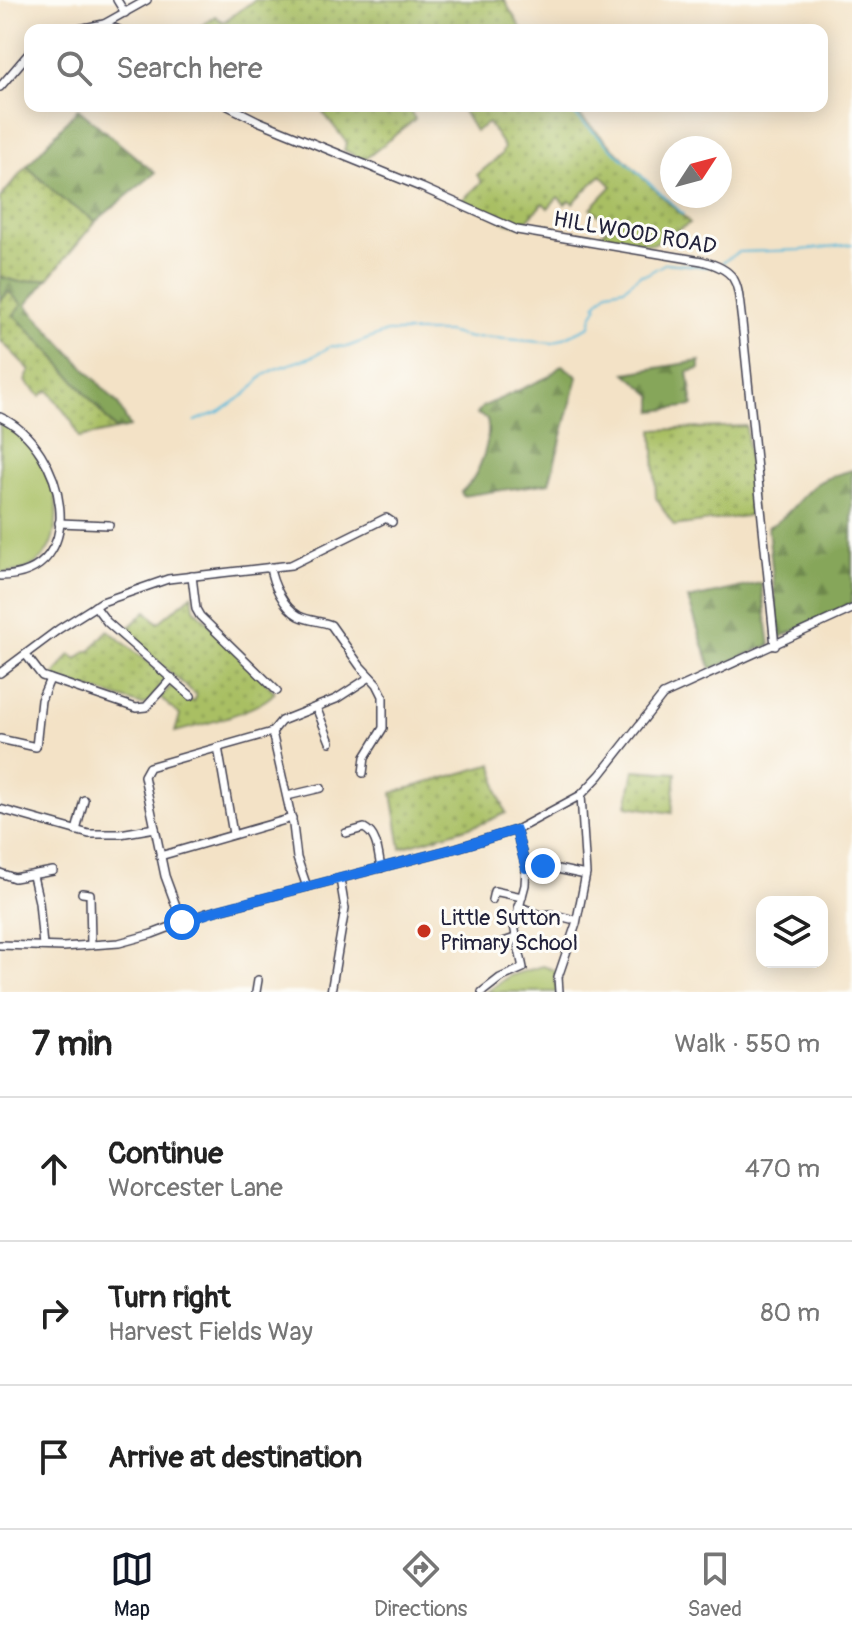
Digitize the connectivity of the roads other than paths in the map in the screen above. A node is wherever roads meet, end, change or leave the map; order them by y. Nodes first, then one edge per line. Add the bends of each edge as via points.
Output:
1 (117, 0) edge
2 (147, 0) edge
3 (122, 15) junction
4 (104, 24) edge
5 (119, 24) edge
6 (24, 59) edge
7 (0, 87) edge
8 (240, 112) edge
9 (0, 417) edge
10 (392, 522) dead end
11 (59, 523) junction
12 (109, 525) dead end
13 (270, 567) junction
14 (0, 576) edge
15 (192, 576) junction
16 (95, 606) junction
17 (852, 609) edge
18 (775, 646) junction
19 (26, 655) junction
20 (1, 670) edge
21 (370, 677) junction
22 (172, 678) junction
23 (50, 679) junction
24 (277, 691) dead end
25 (191, 696) dead end
26 (316, 707) junction
27 (272, 732) junction
28 (326, 738) dead end
29 (0, 739) edge
30 (218, 747) junction
31 (363, 773) dead end
32 (315, 787) dead end
33 (581, 795) junction
34 (287, 796) junction
35 (84, 800) dead end
36 (0, 809) edge
37 (292, 818) junction
38 (155, 828) junction
39 (516, 830) junction
40 (76, 831) junction
41 (347, 833) dead end
42 (233, 834) junction
43 (160, 856) junction
44 (381, 868) junction
45 (526, 868) junction
46 (53, 871) dead end
47 (0, 873) edge
48 (33, 876) junction
49 (340, 879) junction
50 (574, 882) dead end
51 (307, 887) junction
52 (82, 893) dead end
53 (522, 897) junction
54 (492, 900) dead end
55 (518, 906) junction
56 (567, 920) dead end
57 (182, 922) junction
58 (515, 938) junction
59 (0, 945) edge
60 (91, 945) junction
61 (479, 945) dead end
62 (43, 946) junction
63 (533, 965) dead end
64 (523, 968) junction
65 (258, 980) dead end
66 (256, 992) edge
67 (331, 992) edge
68 (482, 992) edge
69 (559, 992) edge

1 - 3 street
2 - 3 street
3 - 4 street
3 - 5 street
6 - 7 street
8 - 18 street, HILLWOOD ROAD via 517,230 702,261 730,272 742,322
9 - 11 street via 27,434 48,464
10 - 13 street via 386,518 291,565
11 - 12 street
11 - 14 street via 44,560 25,573
13 - 15 street
13 - 21 street via 287,605 301,617 331,625
15 - 16 street via 146,585
15 - 24 street via 200,616
16 - 19 street
16 - 22 street
17 - 18 street
18 - 33 street via 663,695
19 - 20 street
19 - 23 street
21 - 26 street
21 - 31 street via 381,690 385,720
22 - 23 street via 142,708
22 - 25 street
23 - 29 street via 41,700 36,747
26 - 27 street via 281,721
26 - 28 street
27 - 30 street
27 - 34 street
30 - 38 street via 145,771
30 - 42 street
32 - 34 street
33 - 39 street
33 - 69 street via 586,874 558,977
34 - 37 street
35 - 40 street
36 - 40 street
37 - 42 street
37 - 51 street
38 - 40 street via 103,835
38 - 43 street
39 - 44 street
39 - 45 street
41 - 44 street via 370,831
42 - 43 street
43 - 57 street
44 - 49 street
45 - 50 street via 578,873
45 - 53 street
46 - 48 street
47 - 48 street
48 - 62 street
49 - 51 street
49 - 67 street via 345,909
51 - 57 street
52 - 60 street via 90,894
53 - 54 street via 494,891
53 - 55 street
55 - 56 street
55 - 58 street
57 - 60 street via 119,943
58 - 61 street
58 - 64 street
59 - 62 street
60 - 62 street
63 - 64 street
64 - 68 street
65 - 66 street

